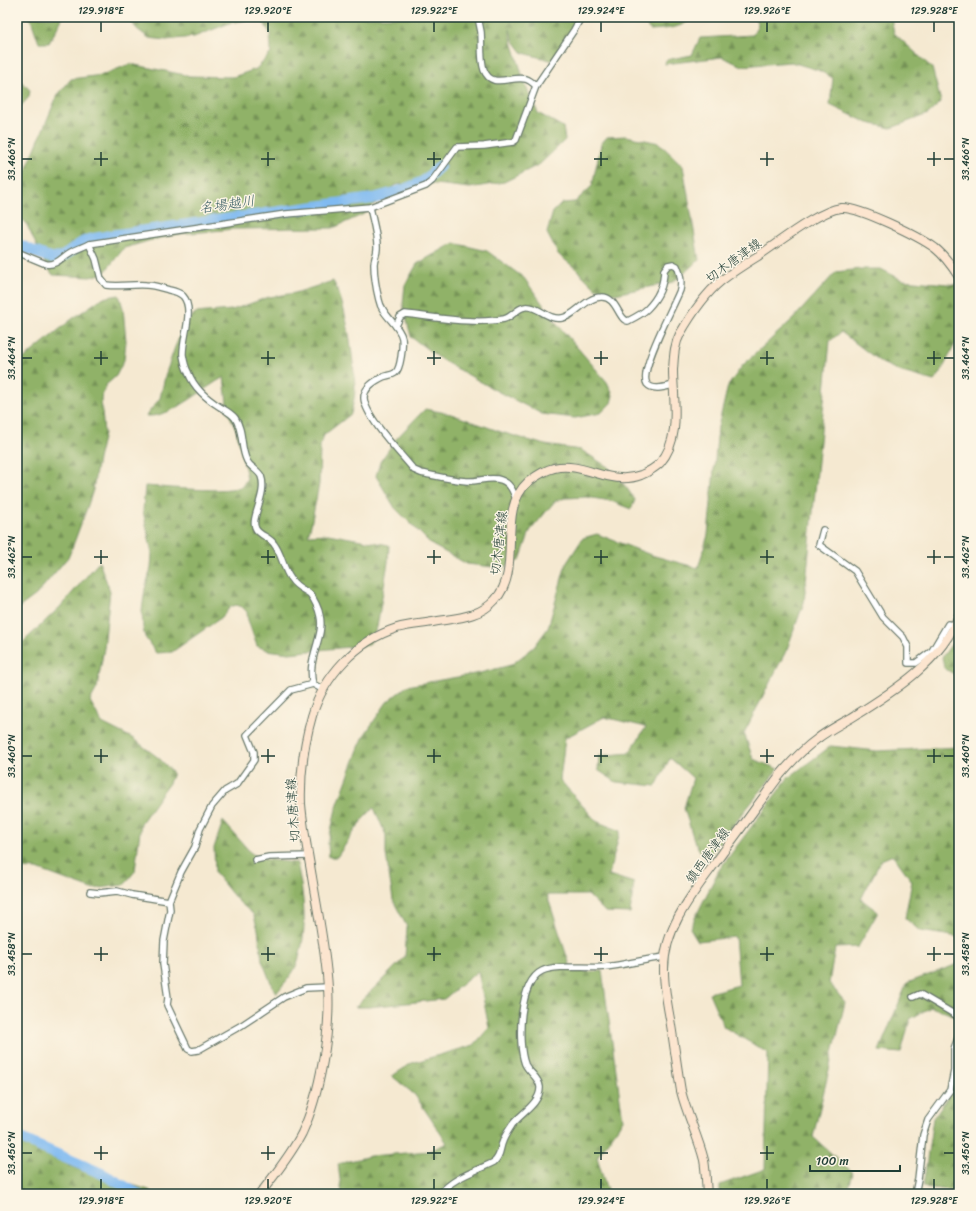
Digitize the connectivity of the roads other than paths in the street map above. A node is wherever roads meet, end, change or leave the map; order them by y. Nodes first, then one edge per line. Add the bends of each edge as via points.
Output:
1 (478, 17) edge
2 (581, 17) edge
3 (536, 86) junction
4 (370, 207) junction
5 (89, 244) junction
6 (17, 252) edge
7 (959, 277) edge
8 (396, 326) junction
9 (673, 385) junction
10 (516, 499) junction
11 (823, 530) dead end
12 (959, 615) edge
13 (956, 625) junction
14 (313, 684) junction
15 (322, 689) junction
16 (308, 856) junction
17 (255, 860) dead end
18 (90, 892) dead end
19 (169, 902) junction
20 (665, 957) junction
21 (328, 987) junction
22 (913, 997) dead end
23 (959, 1017) edge
24 (959, 1035) edge
25 (260, 1194) edge
26 (440, 1194) edge
27 (707, 1194) edge
28 (915, 1194) edge

1 - 3 street via 482,61 489,78 494,81 524,79
2 - 3 street
3 - 4 street via 516,140 484,146 457,147 426,186
4 - 5 street via 286,214
4 - 8 street via 378,248 374,262 379,302 386,316
5 - 6 street via 50,265
5 - 14 street via 96,258 101,279 106,285 157,286 179,292 186,300 188,325 183,354 188,373 202,394 234,416 240,426 245,456 248,463 261,475 264,485 254,522 255,528 274,544 290,578 295,585 310,594 321,616 311,664
7 - 9 main road, 切木唐津線 via 935,248 920,239 867,213 851,208 839,208 812,220 721,280 707,294 677,339
8 - 9 street via 400,317 405,314 475,322 507,319 525,307 531,307 550,318 564,318 599,296 605,297 617,306 621,318 628,321 646,310 660,292 664,270 673,264 680,272 680,288 645,373 646,383 651,387
8 - 10 street via 402,338 398,369 369,386 365,392 366,406 372,417 414,470 465,481 502,480 510,486
9 - 10 main road, 切木唐津線 via 673,439 661,462 650,470 626,479 557,467 541,473 526,484
10 - 15 main road, 切木唐津線 via 507,574 503,589 494,601 483,610 468,616 397,628 379,636 363,645 340,664
11 - 13 street via 819,545 855,571 883,617 903,638 908,647 908,663 916,663 932,651 948,624
12 - 13 main road, 鎮西唐津線
13 - 20 main road, 鎮西唐津線 via 942,646 899,686 817,738 793,760 688,901 677,919
14 - 15 street
14 - 19 street via 291,690 247,735 254,752 254,760 237,784 225,791 212,806
15 - 16 main road, 切木唐津線 via 312,716 302,768 301,802
16 - 17 street
16 - 21 main road, 切木唐津線
18 - 19 street via 117,891
19 - 21 street via 170,910 163,949 167,1005 188,1049 198,1050 284,997 306,988
20 - 26 street via 604,967 550,969 533,978 521,1014 522,1048 526,1065 538,1080 540,1087 537,1099 513,1124 494,1162 454,1181
20 - 27 main road, 鎮西唐津線 via 666,994 681,1091 701,1150
21 - 25 main road, 切木唐津線 via 327,1032 312,1107 288,1156
22 - 23 street via 920,994
24 - 28 street via 954,1049 954,1071 950,1090 928,1120 923,1135

